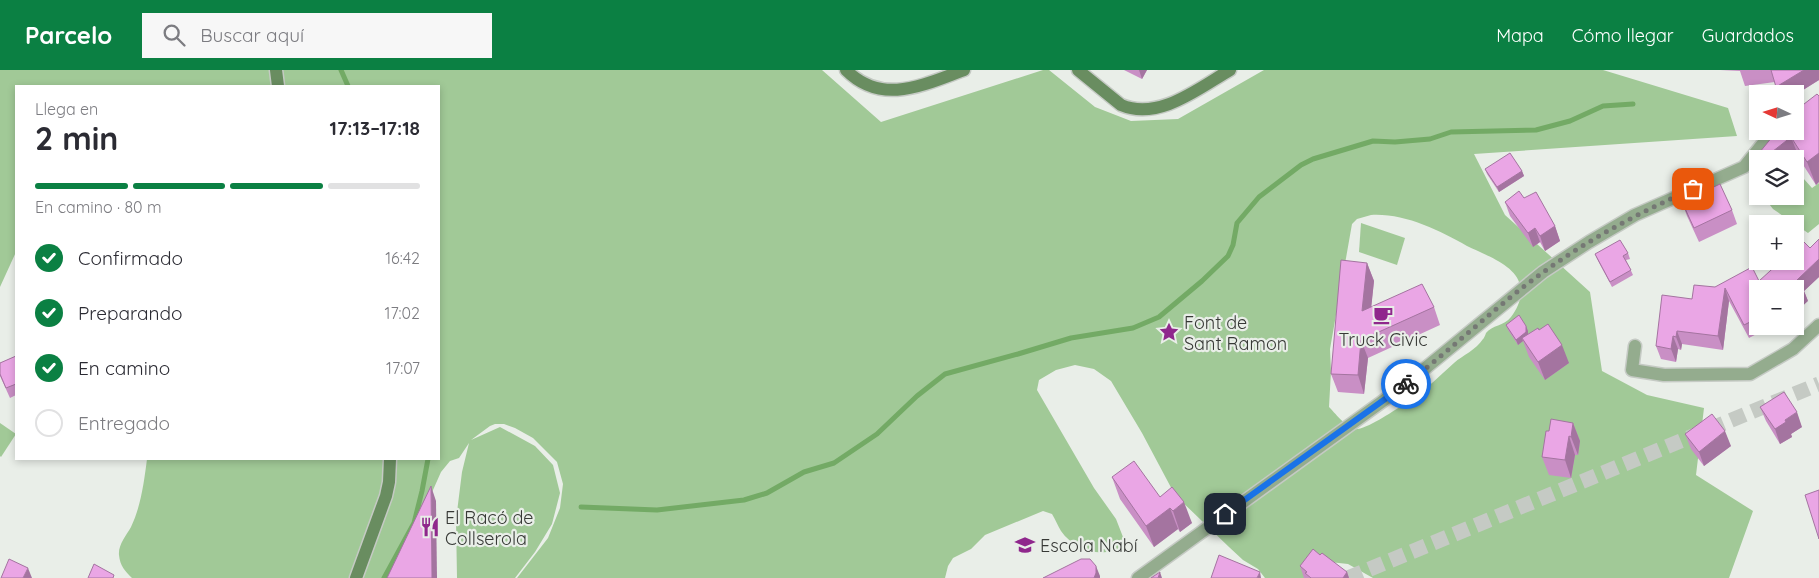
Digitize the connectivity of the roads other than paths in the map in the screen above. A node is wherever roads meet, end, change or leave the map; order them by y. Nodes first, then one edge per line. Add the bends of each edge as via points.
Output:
1 (276, 70) edge
2 (846, 70) edge
3 (964, 70) edge
4 (1078, 70) edge
5 (1230, 70) edge
6 (278, 85) edge
7 (1766, 140) edge
8 (1819, 325) edge
9 (1635, 346) dead end
10 (390, 460) edge
11 (356, 578) edge
12 (1138, 578) edge

1 - 6 main road
2 - 3 main road via 864,85 890,91 917,86
4 - 5 main road via 1121,105 1144,110 1180,98
7 - 12 street via 1744,167 1635,216 1543,272 1409,382
8 - 9 street via 1793,349 1750,374 1664,375 1632,370
10 - 11 main road via 386,496

